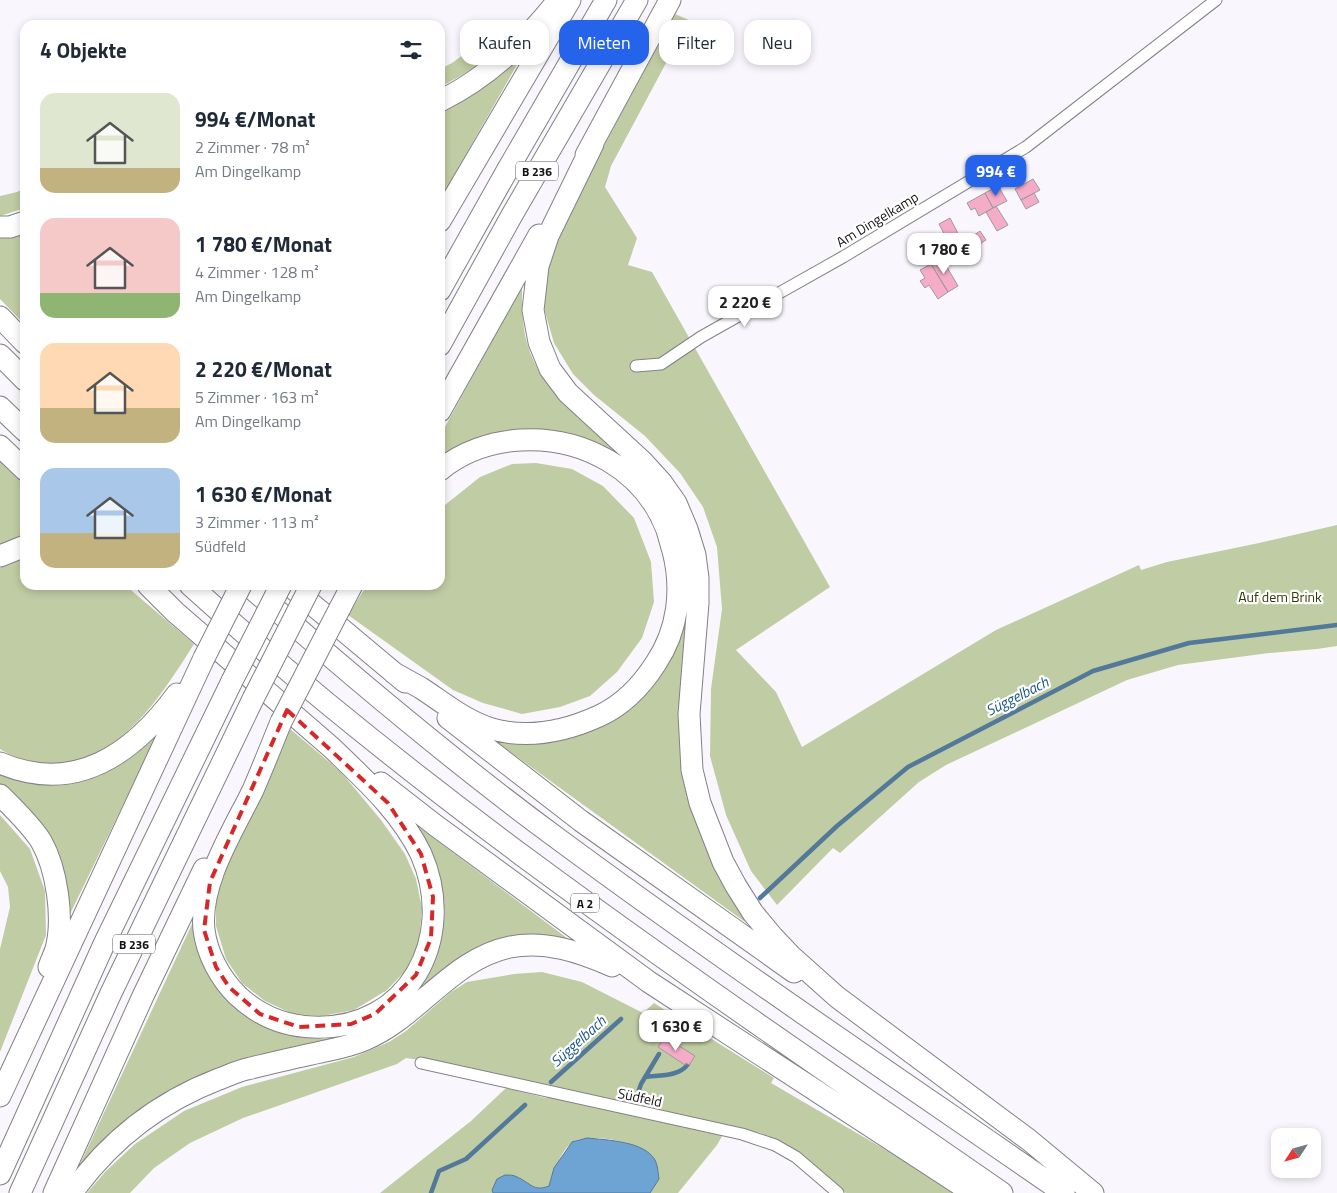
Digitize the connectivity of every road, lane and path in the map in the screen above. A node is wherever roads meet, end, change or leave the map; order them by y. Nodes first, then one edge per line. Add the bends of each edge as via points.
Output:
1 (558, 0) edge
2 (570, 0) edge
3 (606, 0) edge
4 (637, 0) edge
5 (670, 0) edge
6 (1216, 0) edge
7 (445, 98) edge
8 (593, 144) junction
9 (445, 212) edge
10 (20, 224) edge
11 (0, 227) edge
12 (445, 281) edge
13 (0, 317) edge
14 (445, 335) edge
15 (20, 338) edge
16 (0, 355) edge
17 (636, 366) dead end
18 (20, 375) edge
19 (445, 402) edge
20 (0, 408) edge
21 (20, 426) edge
22 (0, 446) edge
23 (20, 465) edge
24 (445, 467) edge
25 (20, 548) edge
26 (0, 556) edge
27 (145, 590) edge
28 (153, 590) edge
29 (196, 590) edge
30 (238, 590) edge
31 (254, 590) edge
32 (278, 590) edge
33 (295, 590) edge
34 (308, 590) edge
35 (349, 590) edge
36 (175, 612) junction
37 (204, 658) junction
38 (394, 674) junction
39 (281, 722) junction
40 (332, 748) junction
41 (0, 762) edge
42 (0, 795) edge
43 (649, 982) junction
44 (837, 997) junction
45 (421, 1063) dead end
46 (0, 1077) edge
47 (0, 1096) edge
48 (0, 1174) edge
49 (20, 1193) edge
50 (54, 1193) edge
51 (72, 1193) edge
52 (838, 1193) edge
53 (973, 1193) edge
54 (1002, 1193) edge
55 (1064, 1193) edge
56 (1094, 1193) edge

1 - 7 highway via 522,42 470,84
2 - 9 highway
3 - 12 highway, B 236
4 - 14 highway, B 236
5 - 8 highway
6 - 17 street, Am Dingelkamp via 1026,147 843,257 701,337 661,364
8 - 19 highway
8 - 44 highway via 548,236 538,266 533,310 539,342 550,369 568,394 643,462 676,504 695,554 698,578 689,714 692,770 700,803 723,862 753,913 790,956
10 - 11 highway
13 - 15 highway
16 - 18 highway
20 - 21 highway
22 - 23 highway
24 - 38 highway via 484,446 508,440 563,441 609,460 632,478 652,502 666,529 677,567 678,601 672,632 652,670 630,696 592,719 546,732 493,729 471,721
25 - 26 highway
27 - 36 highway
28 - 36 highway
29 - 54 highway, A 2 via 312,690 522,857
30 - 37 highway, bridge
31 - 55 highway, A 2 via 431,741 560,840
32 - 48 highway, B 236, bridge via 105,942
33 - 38 highway
34 - 49 highway, B 236, bridge via 111,993
35 - 39 highway, bridge
36 - 40 highway
37 - 41 highway via 162,714 119,754 74,772 55,774 33,774
37 - 47 highway
38 - 44 highway via 581,821 813,986
39 - 40 highway via 210,882 204,930 216,967 228,986 260,1014 300,1027 351,1024 375,1014 395,999 416,975 425,958 434,918 429,877 421,854 388,804
39 - 50 highway via 257,762 143,996
40 - 43 highway
42 - 46 highway via 41,841 52,868 59,924 56,949 48,970
43 - 51 highway via 569,949 531,945 489,954 451,977 401,1019 364,1040 244,1069 186,1093 125,1134
43 - 53 highway
44 - 56 highway via 1029,1140
45 - 52 street, Südfeld via 742,1134 796,1157

